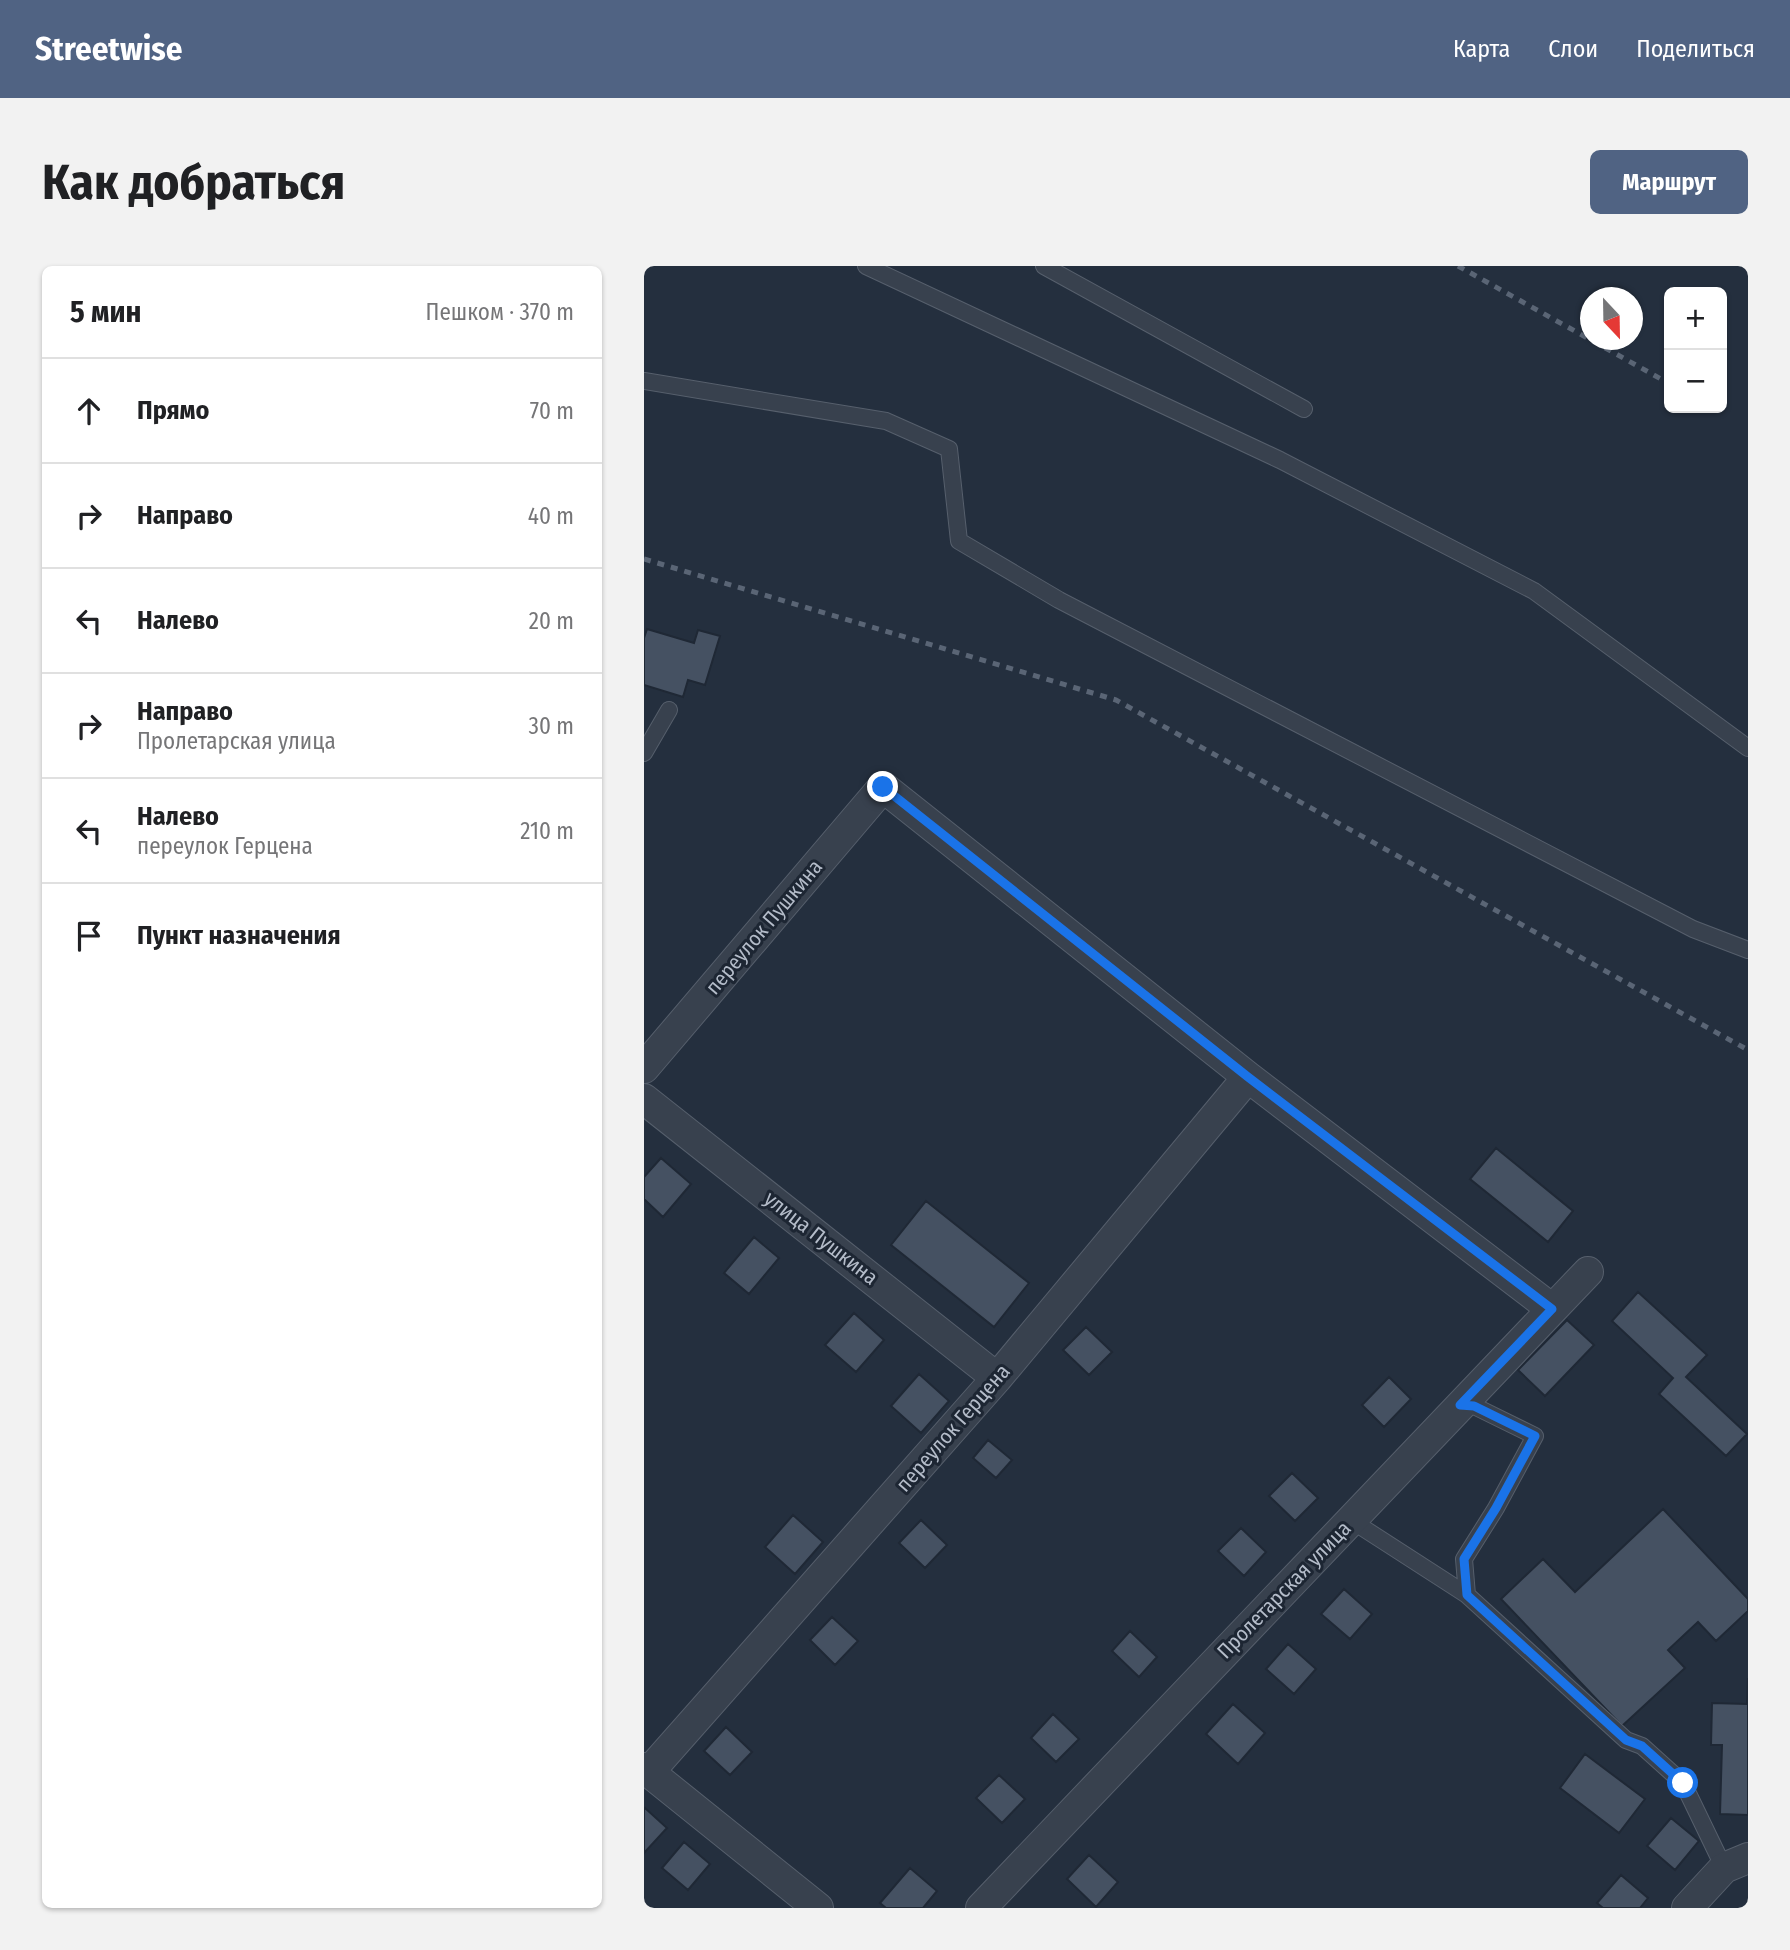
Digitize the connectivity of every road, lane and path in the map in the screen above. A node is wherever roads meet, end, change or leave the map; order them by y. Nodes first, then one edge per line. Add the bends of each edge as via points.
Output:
1 (866, 266) edge
2 (1044, 266) edge
3 (644, 382) edge
4 (1304, 409) dead end
5 (669, 709) dead end
6 (1748, 748) edge
7 (644, 752) edge
8 (1748, 950) edge
9 (644, 1068) edge
10 (1248, 1077) junction
11 (644, 1098) edge
12 (1588, 1272) dead end
13 (1552, 1309) junction
14 (997, 1378) junction
15 (1460, 1405) junction
16 (1348, 1523) junction
17 (1467, 1595) junction
18 (647, 1770) edge
19 (1736, 1863) edge
20 (818, 1908) edge
21 (981, 1908) edge
22 (1688, 1908) edge

1 - 6 lane via 1280,460 1534,592
2 - 4 lane
3 - 8 lane via 886,421 949,449 959,541 1059,600 1693,929
5 - 7 lane
9 - 10 street, переулок Пушкина via 883,787
10 - 13 street
10 - 14 street, переулок Герцена
11 - 14 street, улица Пушкина
12 - 13 street, Пролетарская улица
13 - 15 street, Пролетарская улица
14 - 18 street, переулок Герцена
15 - 16 street, Пролетарская улица
15 - 17 lane via 1474,1406 1535,1436 1464,1559
16 - 17 lane via 1360,1526
16 - 21 street, Пролетарская улица
17 - 19 lane via 1626,1740 1642,1746 1683,1783
18 - 20 street
19 - 22 street

